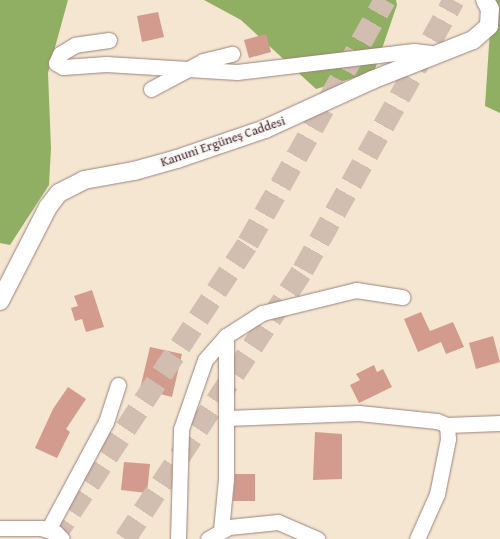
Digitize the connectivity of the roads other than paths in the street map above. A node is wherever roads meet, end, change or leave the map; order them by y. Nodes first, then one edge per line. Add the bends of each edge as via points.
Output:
1 (485, 0) edge
2 (109, 40) dead end
3 (232, 54) dead end
4 (440, 54) junction
5 (186, 69) junction
6 (151, 89) dead end
7 (402, 297) dead end
8 (0, 301) edge
9 (226, 336) junction
10 (118, 386) dead end
11 (226, 418) junction
12 (500, 423) edge
13 (447, 425) junction
14 (0, 528) edge
15 (48, 530) junction
16 (221, 530) junction
17 (62, 539) edge
18 (178, 539) edge
19 (208, 539) edge
20 (318, 539) edge
21 (417, 539) edge

1 - 4 street, Kanuni Ergüneş Caddesi via 490,8 489,26 473,40
2 - 5 street via 75,45 60,54 56,63 63,67 106,64
3 - 5 street
4 - 5 street via 414,51 237,72
4 - 8 street, Kanuni Ergüneş Caddesi via 372,80 265,129 170,161 84,180 59,193 48,207
5 - 6 street
7 - 9 street via 356,290 262,313
9 - 11 street
9 - 18 street via 206,360 181,429
10 - 15 street via 106,422
11 - 13 street via 359,413 437,421
11 - 16 street via 226,479
12 - 13 street
13 - 21 street via 448,439 437,494
14 - 15 street
15 - 17 street
16 - 19 street
16 - 20 street via 256,522 278,522

